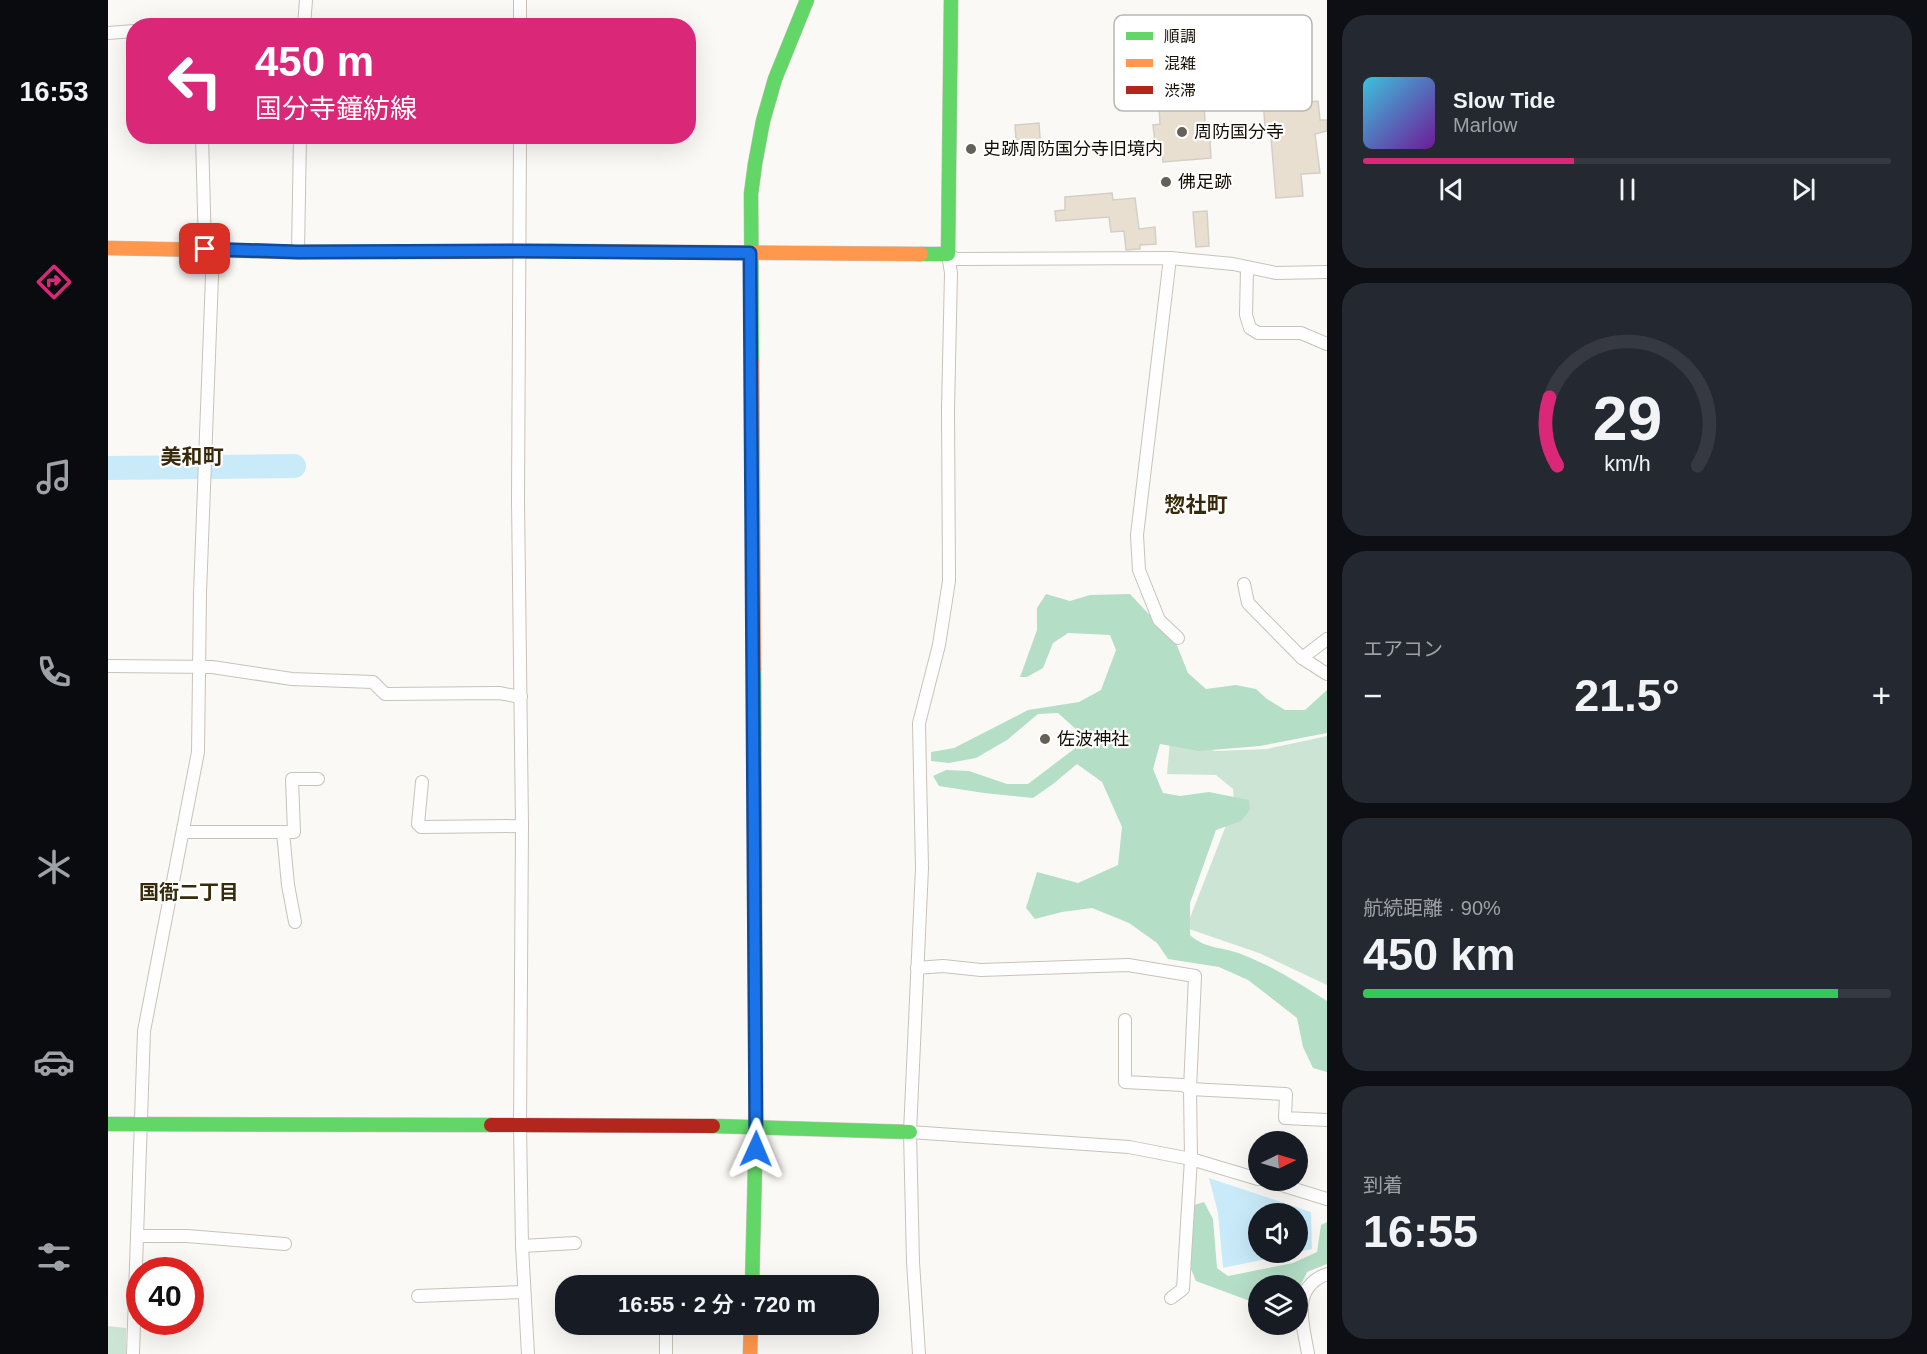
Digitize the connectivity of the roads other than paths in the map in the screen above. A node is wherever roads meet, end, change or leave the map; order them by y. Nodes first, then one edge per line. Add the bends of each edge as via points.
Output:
1 (306, 0) edge
2 (520, 0) edge
3 (807, 0) edge
4 (951, 0) edge
5 (304, 18) edge
6 (520, 18) edge
7 (126, 32) edge
8 (108, 33) edge
9 (202, 144) edge
10 (300, 144) edge
11 (520, 144) edge
12 (108, 248) edge
13 (209, 249) junction
14 (520, 251) junction
15 (298, 252) junction
16 (750, 253) junction
17 (948, 254) junction
18 (1170, 258) junction
19 (1247, 268) junction
20 (1327, 272) edge
21 (1327, 344) edge
22 (1244, 584) dead end
23 (1178, 638) dead end
24 (1327, 639) edge
25 (1302, 658) junction
26 (108, 666) edge
27 (200, 667) junction
28 (1327, 674) edge
29 (521, 697) junction
30 (318, 779) dead end
31 (422, 782) dead end
32 (522, 826) junction
33 (183, 832) junction
34 (283, 832) junction
35 (294, 922) dead end
36 (917, 968) junction
37 (1125, 1020) dead end
38 (1190, 1089) junction
39 (1327, 1120) edge
40 (108, 1124) edge
41 (140, 1124) junction
42 (520, 1126) junction
43 (756, 1126) junction
44 (910, 1132) junction
45 (1191, 1159) junction
46 (1248, 1176) edge
47 (1301, 1191) edge
48 (1327, 1199) edge
49 (137, 1236) junction
50 (575, 1243) dead end
51 (285, 1244) dead end
52 (522, 1246) junction
53 (1327, 1274) edge
54 (752, 1275) edge
55 (524, 1292) junction
56 (418, 1296) dead end
57 (1171, 1298) dead end
58 (666, 1335) edge
59 (750, 1335) edge
60 (134, 1354) edge
61 (528, 1354) edge
62 (666, 1354) edge
63 (750, 1354) edge
64 (918, 1354) edge
65 (1308, 1354) edge

1 - 5 street
2 - 6 street
3 - 16 street via 776,77 761,130 752,184
4 - 17 street
7 - 8 street
9 - 13 street
10 - 15 street
11 - 14 street
12 - 13 street
13 - 15 street
13 - 27 street
14 - 15 street
14 - 16 street
14 - 29 street
16 - 17 street
16 - 43 street
17 - 18 street via 956,259
17 - 36 street via 949,581 939,645 919,723 922,868
18 - 19 street
18 - 23 street via 1137,535 1139,570 1159,620
19 - 20 street via 1276,273
19 - 21 street via 1246,315 1250,328 1258,333 1301,333
22 - 25 street via 1248,603
24 - 25 street
25 - 28 street
26 - 27 street
27 - 29 street via 292,679 373,682 385,694 499,693
27 - 33 street via 198,752
29 - 32 street
30 - 34 street via 291,779 294,832
31 - 32 street via 418,824 421,826
32 - 42 street
33 - 34 street
33 - 41 street via 144,1031
34 - 35 street
36 - 38 street via 1128,965 1195,976
36 - 44 street
37 - 38 street via 1125,1082 1183,1085
38 - 39 street via 1286,1094 1286,1118
38 - 45 street
40 - 41 street
41 - 42 street
41 - 49 street
42 - 43 street
42 - 52 street
43 - 44 street
43 - 54 street
44 - 45 street via 1129,1146
44 - 64 street
45 - 46 street
45 - 57 street via 1183,1289
47 - 48 street
49 - 51 street
49 - 60 street
50 - 52 street
52 - 55 street
53 - 65 street via 1308,1286 1301,1298
55 - 56 street
55 - 61 street
58 - 62 street
59 - 63 street

